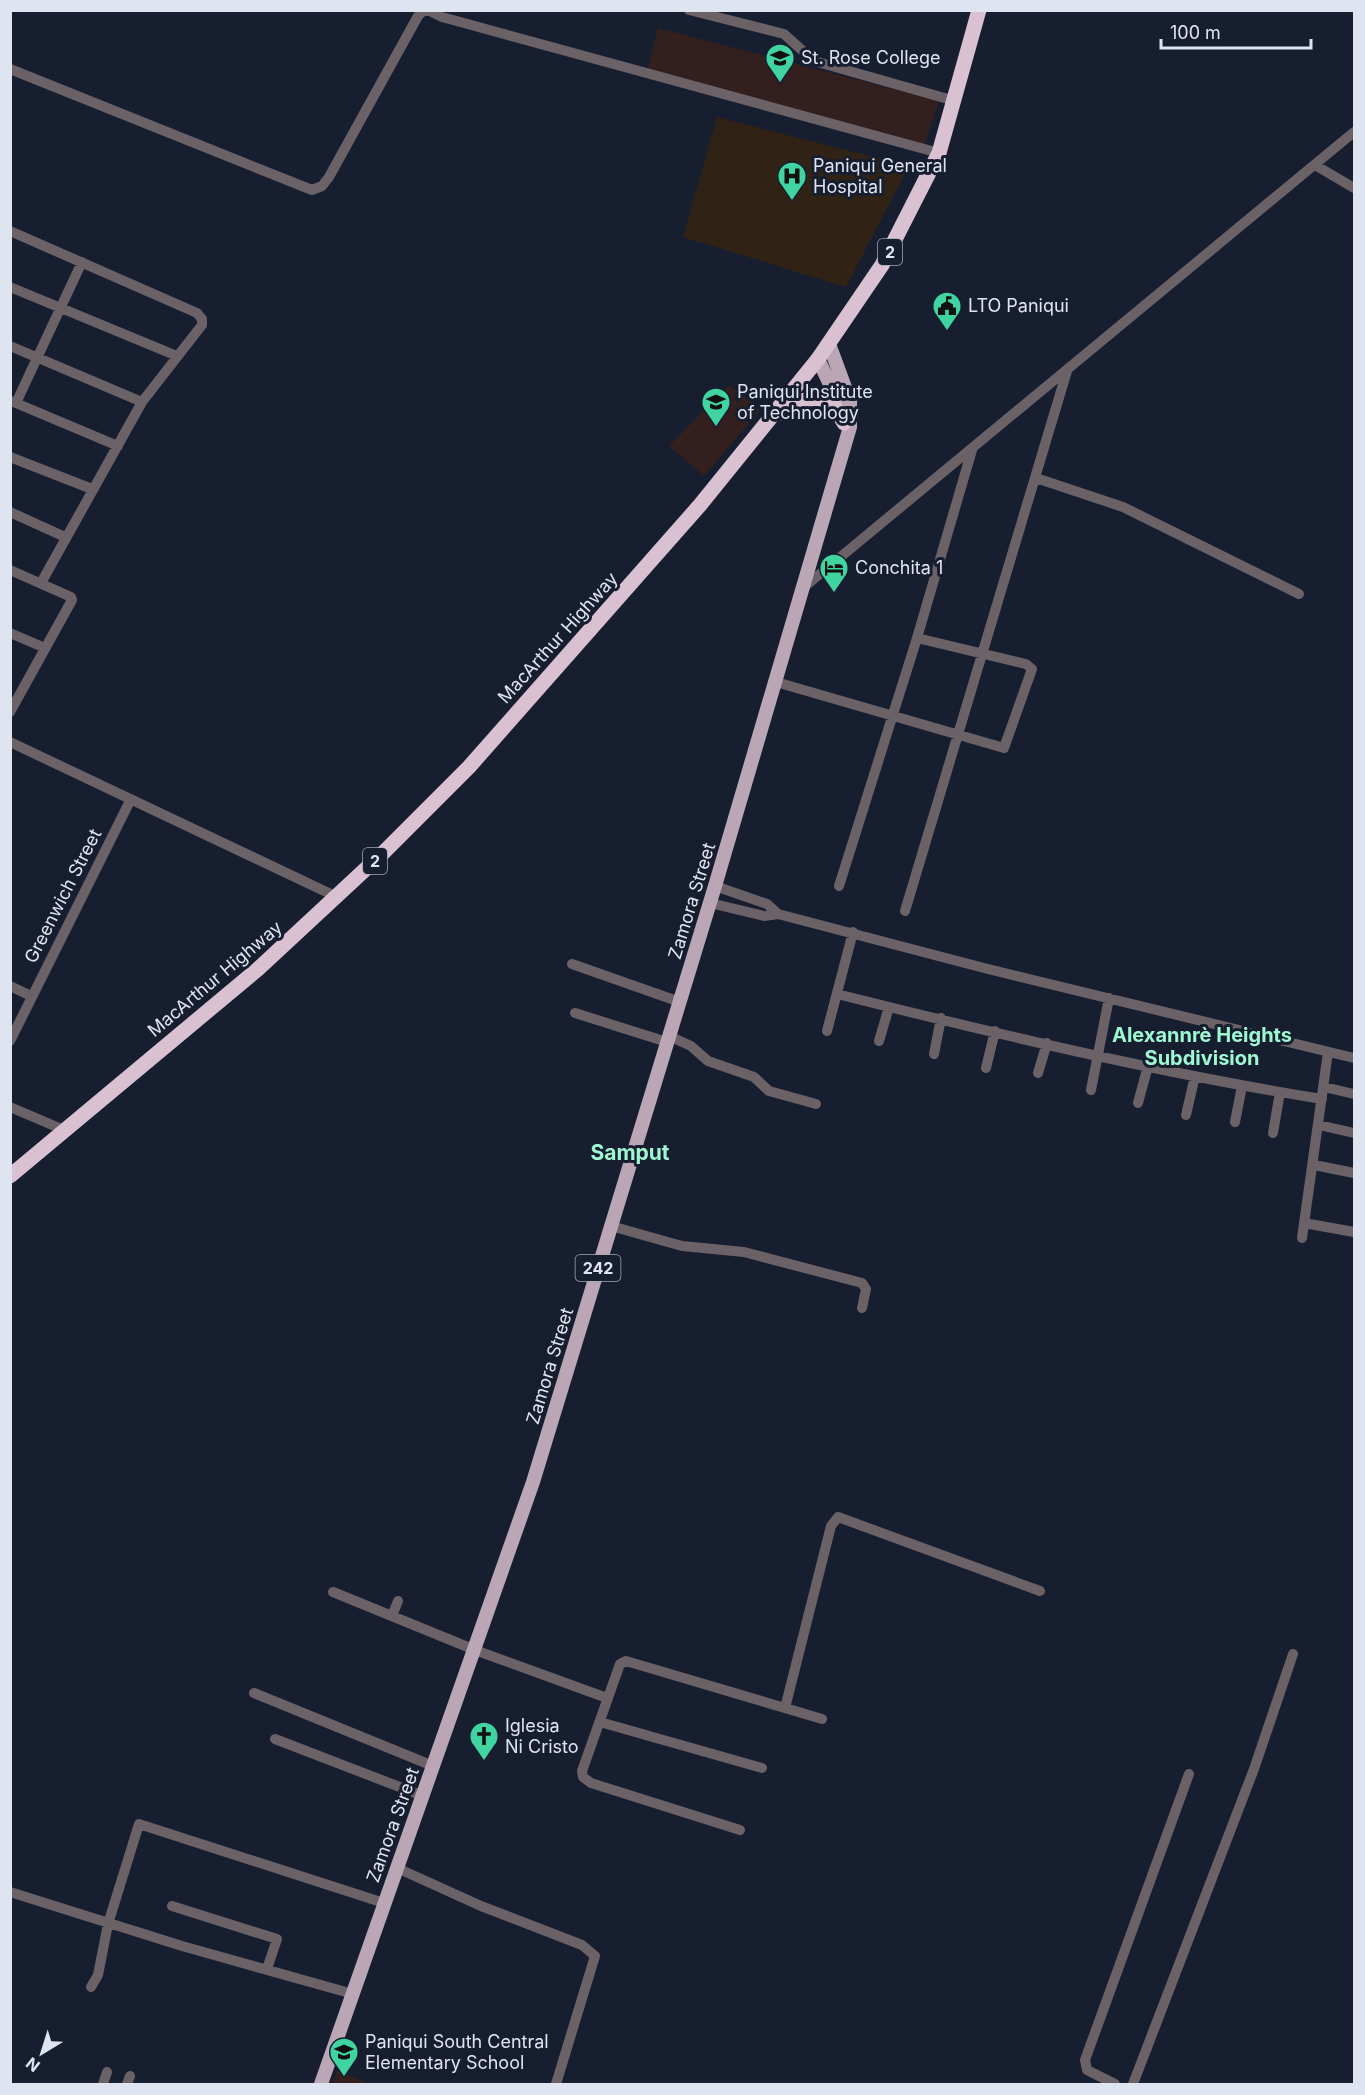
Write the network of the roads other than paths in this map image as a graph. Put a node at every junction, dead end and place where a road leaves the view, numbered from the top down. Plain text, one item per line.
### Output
1 (689, 10) edge
2 (979, 10) edge
3 (10, 69) edge
4 (955, 101) junction
5 (1354, 132) edge
6 (939, 153) junction
7 (1315, 165) junction
8 (1354, 188) edge
9 (10, 231) edge
10 (82, 262) junction
11 (10, 287) edge
12 (58, 308) junction
13 (829, 344) junction
14 (10, 346) edge
15 (36, 356) junction
16 (177, 356) junction
17 (818, 359) junction
18 (1067, 371) junction
19 (13, 402) edge
20 (142, 402) junction
21 (848, 421) junction
22 (759, 431) junction
23 (118, 446) junction
24 (972, 449) junction
25 (10, 457) edge
26 (1036, 478) junction
27 (92, 489) junction
28 (10, 512) edge
29 (65, 537) junction
30 (10, 570) edge
31 (41, 583) junction
32 (803, 588) junction
33 (1299, 594) dead end
34 (10, 633) edge
35 (917, 638) junction
36 (45, 648) junction
37 (982, 652) junction
38 (776, 682) junction
39 (10, 712) edge
40 (892, 717) junction
41 (958, 736) junction
42 (10, 742) edge
43 (130, 799) junction
44 (839, 885) dead end
45 (715, 886) junction
46 (734, 893) junction
47 (337, 897) junction
48 (710, 903) junction
49 (730, 908) junction
50 (905, 911) dead end
51 (778, 914) junction
52 (853, 933) junction
53 (572, 964) dead end
54 (10, 986) edge
55 (837, 994) junction
56 (32, 996) junction
57 (1109, 998) junction
58 (680, 1002) junction
59 (889, 1007) junction
60 (575, 1012) dead end
61 (941, 1018) junction
62 (827, 1031) dead end
63 (995, 1031) junction
64 (668, 1039) junction
65 (10, 1041) edge
66 (879, 1041) dead end
67 (1047, 1043) junction
68 (1328, 1052) junction
69 (934, 1054) dead end
70 (1097, 1055) junction
71 (1354, 1058) edge
72 (1148, 1066) junction
73 (986, 1068) dead end
74 (1038, 1073) dead end
75 (1195, 1076) junction
76 (1242, 1086) junction
77 (1091, 1090) dead end
78 (1280, 1092) junction
79 (1323, 1093) junction
80 (1354, 1094) edge
81 (1138, 1103) dead end
82 (816, 1104) dead end
83 (10, 1107) edge
84 (1186, 1114) dead end
85 (1236, 1122) dead end
86 (1319, 1125) junction
87 (64, 1130) junction
88 (1273, 1133) dead end
89 (1354, 1133) edge
90 (1314, 1165) junction
91 (1354, 1173) edge
92 (10, 1176) edge
93 (1305, 1223) junction
94 (611, 1227) junction
95 (1354, 1232) edge
96 (1302, 1238) dead end
97 (862, 1308) dead end
98 (1040, 1591) dead end
99 (333, 1592) dead end
100 (398, 1601) dead end
101 (392, 1616) junction
102 (475, 1650) junction
103 (1293, 1654) dead end
104 (254, 1693) dead end
105 (607, 1698) junction
106 (785, 1708) junction
107 (822, 1719) dead end
108 (600, 1722) junction
109 (274, 1739) dead end
110 (433, 1766) junction
111 (762, 1768) dead end
112 (1190, 1774) dead end
113 (423, 1796) junction
114 (740, 1830) dead end
115 (397, 1868) junction
116 (10, 1892) edge
117 (384, 1903) junction
118 (172, 1906) dead end
119 (108, 1924) junction
120 (267, 1969) junction
121 (91, 1987) dead end
122 (353, 1994) junction
123 (107, 2072) dead end
124 (103, 2085) edge
125 (321, 2085) edge
126 (556, 2085) edge
127 (1115, 2085) edge
128 (1133, 2085) edge

1 - 4 street
2 - 4 highway, MacArthur Highway / 2
3 - 6 street
4 - 6 highway, MacArthur Highway / 2
5 - 7 street
6 - 13 highway, MacArthur Highway / 2
7 - 8 street
7 - 18 street
9 - 10 street
10 - 12 street
10 - 16 street
11 - 12 street
12 - 15 street
12 - 16 street
13 - 17 highway, MacArthur Highway / 2
13 - 21 main road, Zamora Street / 242
14 - 15 street
15 - 19 street
15 - 20 street
16 - 20 street
17 - 21 main road, Zamora Street / 242
17 - 22 highway, MacArthur Highway / 2
18 - 24 street
18 - 26 street
19 - 23 street
20 - 23 street
21 - 22 highway
21 - 32 main road, Zamora Street / 242
22 - 47 highway, MacArthur Highway / 2
23 - 27 street
24 - 32 street
24 - 35 street
25 - 27 street
26 - 33 street
26 - 37 street
27 - 29 street
28 - 29 street
29 - 31 street
30 - 31 street
31 - 36 street
32 - 38 main road, Zamora Street / 242
34 - 36 street
35 - 37 street
35 - 40 street
36 - 39 street
37 - 41 street
37 - 41 street
38 - 40 street
38 - 45 main road, Zamora Street / 242
40 - 41 street
40 - 44 street
41 - 50 street
42 - 43 street
43 - 47 street
43 - 56 street, Greenwich Street
45 - 46 street
45 - 48 main road, Zamora Street / 242
46 - 49 street
46 - 51 street
47 - 87 highway, MacArthur Highway / 2
48 - 49 street
48 - 58 main road, Zamora Street / 242
49 - 51 street
51 - 52 street
52 - 55 street
52 - 57 street
53 - 58 street
54 - 56 street
55 - 59 street
55 - 62 street
56 - 65 street, Greenwich Street
57 - 68 street
57 - 70 street
58 - 64 main road, Zamora Street / 242
59 - 61 street
59 - 66 street
60 - 64 street
61 - 63 street
61 - 69 street
63 - 67 street
63 - 73 street
64 - 82 street
64 - 94 main road, Zamora Street / 242
67 - 70 street
67 - 74 street
68 - 71 street
68 - 79 street
70 - 72 street
70 - 77 street
72 - 75 street
72 - 81 street
75 - 76 street
75 - 84 street
76 - 78 street
76 - 85 street
78 - 79 street
78 - 88 street
79 - 80 street
79 - 86 street
83 - 87 street
86 - 89 street
86 - 90 street
87 - 92 highway, MacArthur Highway / 2
90 - 91 street
90 - 93 street
93 - 95 street
93 - 96 street
94 - 97 street
94 - 102 main road, Zamora Street / 242
98 - 106 street
99 - 101 street
100 - 101 street
101 - 102 street
102 - 105 street
102 - 110 main road, Zamora Street / 242
103 - 128 street
104 - 110 street
105 - 106 street
105 - 108 street
106 - 107 street
108 - 111 street
108 - 114 street
109 - 113 street
110 - 113 main road, Zamora Street / 242
112 - 127 street
113 - 115 main road, Zamora Street / 242
115 - 117 main road, Zamora Street / 242
115 - 126 street
116 - 119 street
117 - 119 street
117 - 122 main road, Zamora Street / 242
118 - 120 street
119 - 120 street
119 - 121 street
120 - 122 street
122 - 125 main road, Zamora Street / 242
123 - 124 street

